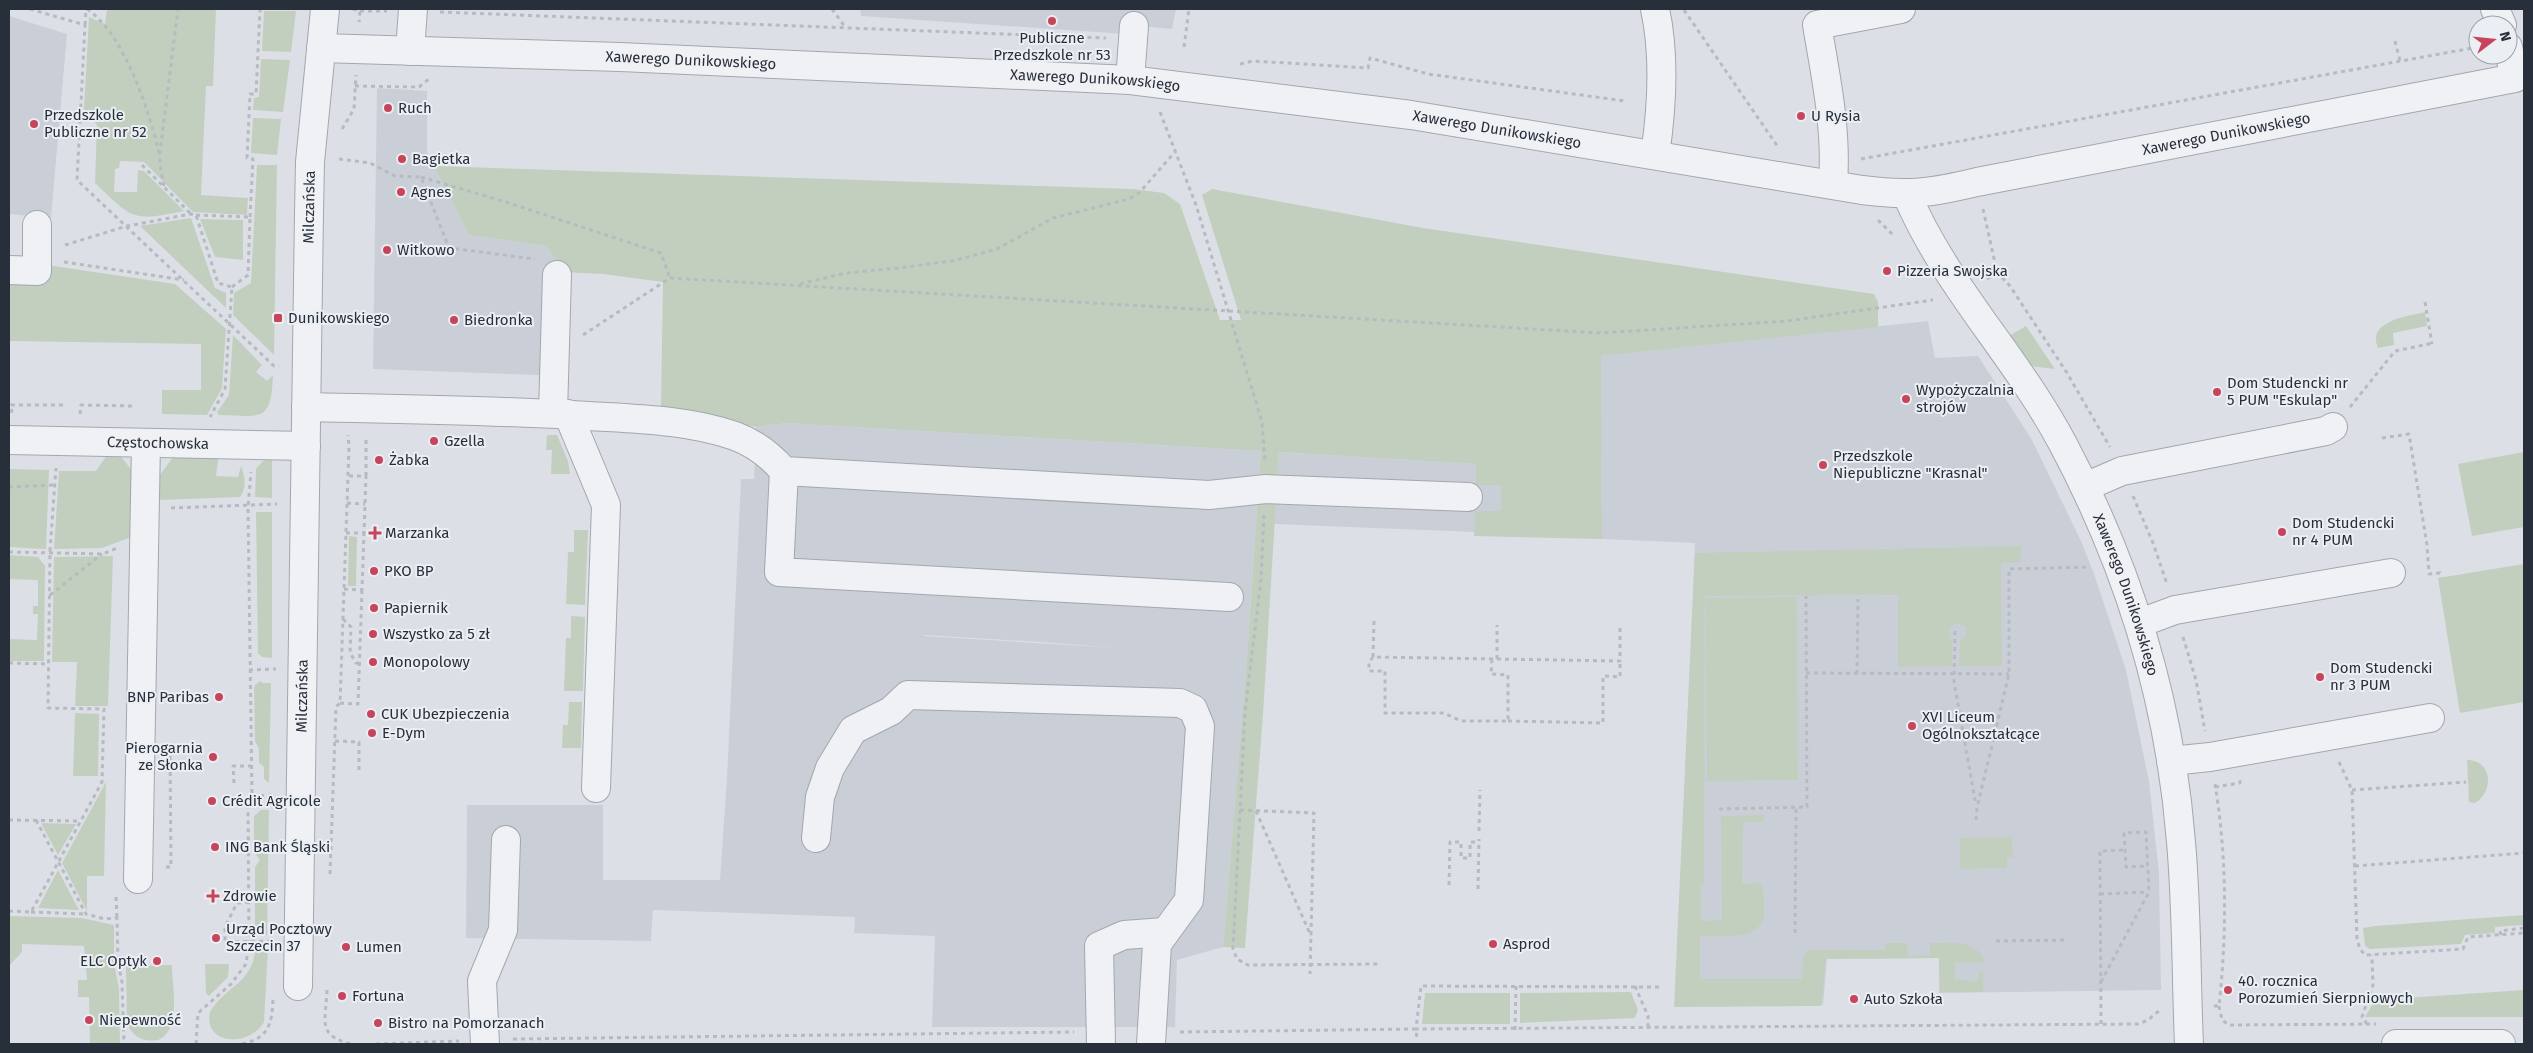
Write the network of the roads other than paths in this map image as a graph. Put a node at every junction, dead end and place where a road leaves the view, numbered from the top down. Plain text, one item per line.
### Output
1 (325, 9) edge
2 (1655, 9) edge
3 (1902, 9) edge
4 (413, 10) edge
5 (1133, 32) road end
6 (321, 48) junction
7 (410, 51) junction
8 (2512, 65) edge
9 (1130, 80) junction
10 (1655, 155) junction
11 (1833, 174) junction
12 (1907, 194) junction
13 (37, 226) dead end
14 (9, 270) edge
15 (557, 275) road end
16 (306, 407) junction
17 (561, 414) junction
18 (2333, 427) road end
19 (11, 428) edge
20 (146, 443) junction
21 (306, 446) junction
22 (784, 471) junction
23 (2085, 487) junction
24 (1468, 497) dead end
25 (2391, 573) dead end
26 (1229, 597) dead end
27 (2140, 623) junction
28 (2430, 718) dead end
29 (2171, 761) junction
30 (596, 788) dead end
31 (816, 838) dead end
32 (506, 840) dead end
33 (138, 874) road end
34 (1165, 932) junction
35 (298, 986) dead end
36 (1101, 1038) edge
37 (1152, 1038) edge
38 (485, 1042) edge
39 (2189, 1044) edge
40 (2396, 1044) edge
41 (2501, 1044) edge

1 - 6 street, Milczańska
2 - 10 street
3 - 11 street
4 - 7 street
5 - 9 street
6 - 7 street, Xawerego Dunikowskiego
6 - 16 street, Milczańska
7 - 9 street, Xawerego Dunikowskiego
8 - 12 street, Xawerego Dunikowskiego
9 - 10 street, Xawerego Dunikowskiego
10 - 11 street, Xawerego Dunikowskiego
11 - 12 street, Xawerego Dunikowskiego
12 - 23 street, Xawerego Dunikowskiego
13 - 14 street
15 - 17 street
16 - 17 street
16 - 21 street, Milczańska
17 - 22 street
17 - 30 street
18 - 23 street
19 - 20 street, Częstochowska
20 - 21 street, Częstochowska
20 - 33 street
21 - 35 street, Milczańska
22 - 24 street
22 - 26 street
23 - 27 street, Xawerego Dunikowskiego
25 - 27 street
27 - 29 street, Xawerego Dunikowskiego
28 - 29 street
29 - 39 street, Xawerego Dunikowskiego
31 - 34 street
32 - 38 street
34 - 36 street
34 - 37 street
40 - 41 street

